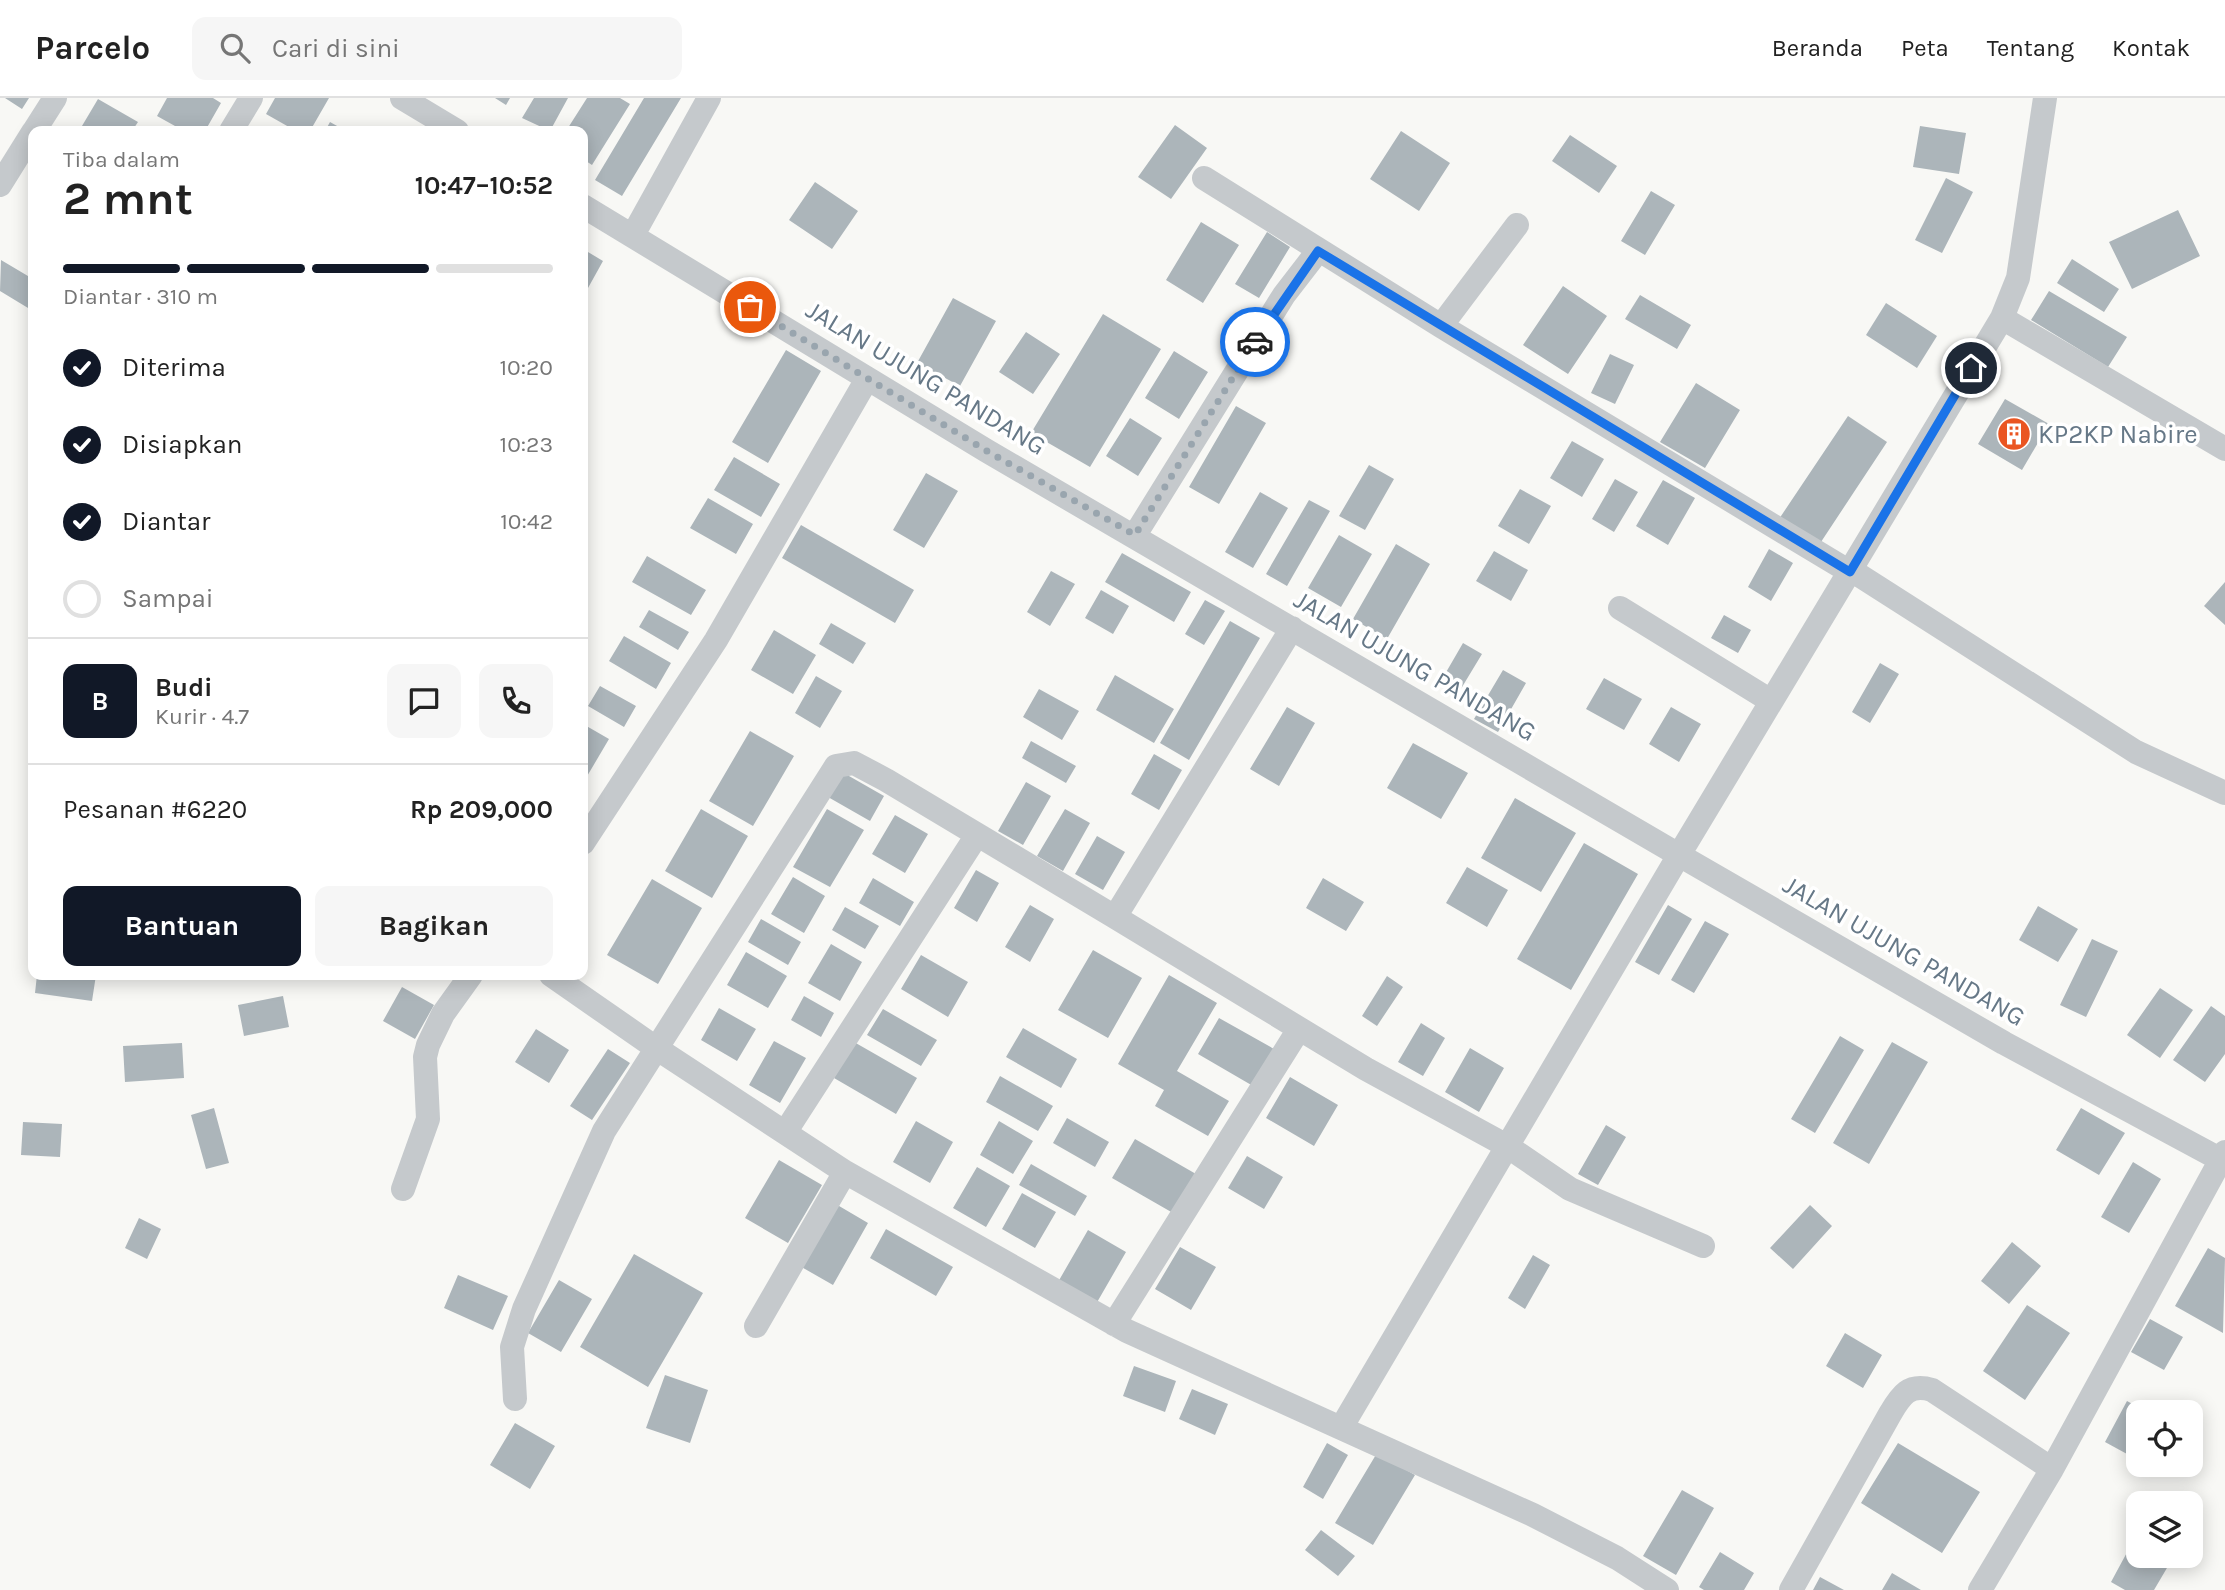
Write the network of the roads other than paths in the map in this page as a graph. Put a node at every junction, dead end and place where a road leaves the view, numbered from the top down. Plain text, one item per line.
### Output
1 (55, 98) edge
2 (251, 98) edge
3 (401, 98) edge
4 (709, 98) edge
5 (2045, 98) edge
6 (38, 126) edge
7 (234, 126) edge
8 (449, 126) edge
9 (28, 141) edge
10 (1204, 178) dead end
11 (0, 185) edge
12 (588, 209) edge
13 (1517, 225) dead end
14 (633, 236) junction
15 (1318, 251) junction
16 (2002, 318) junction
17 (1441, 326) junction
18 (867, 379) junction
19 (2225, 449) edge
20 (1135, 535) junction
21 (1850, 571) junction
22 (1620, 608) dead end
23 (1292, 628) junction
24 (1771, 701) junction
25 (2225, 793) edge
26 (588, 835) edge
27 (977, 835) junction
28 (1679, 855) junction
29 (1115, 917) junction
30 (467, 980) edge
31 (558, 980) edge
32 (1299, 1029) junction
33 (656, 1048) junction
34 (786, 1130) junction
35 (1507, 1146) junction
36 (2224, 1158) edge
37 (845, 1172) junction
38 (403, 1189) dead end
39 (1703, 1246) dead end
40 (1114, 1324) junction
41 (756, 1326) dead end
42 (515, 1399) dead end
43 (1342, 1428) junction
44 (2052, 1469) junction
45 (1667, 1590) edge
46 (1791, 1590) edge
47 (1980, 1590) edge

1 - 6 street
2 - 7 street
3 - 8 street
4 - 14 street
5 - 16 street
9 - 11 street
10 - 15 street
12 - 14 street, JALAN UJUNG PANDANG
13 - 17 street
14 - 18 street, JALAN UJUNG PANDANG
15 - 17 street
15 - 20 street
16 - 19 street
16 - 21 street
17 - 21 street
18 - 20 street, JALAN UJUNG PANDANG
18 - 26 street
20 - 23 street, JALAN UJUNG PANDANG
21 - 24 street
21 - 25 street
22 - 24 street
23 - 28 street, JALAN UJUNG PANDANG
23 - 29 street
24 - 28 street
27 - 29 street
27 - 33 street
27 - 34 street
28 - 35 street
28 - 36 street, JALAN UJUNG PANDANG
29 - 32 street
30 - 38 street
31 - 33 street
32 - 35 street
32 - 40 street
33 - 34 street
33 - 42 street
34 - 37 street
35 - 39 street
35 - 43 street
36 - 44 street
37 - 40 street
37 - 41 street
40 - 43 street
43 - 45 street
44 - 46 street
44 - 47 street

